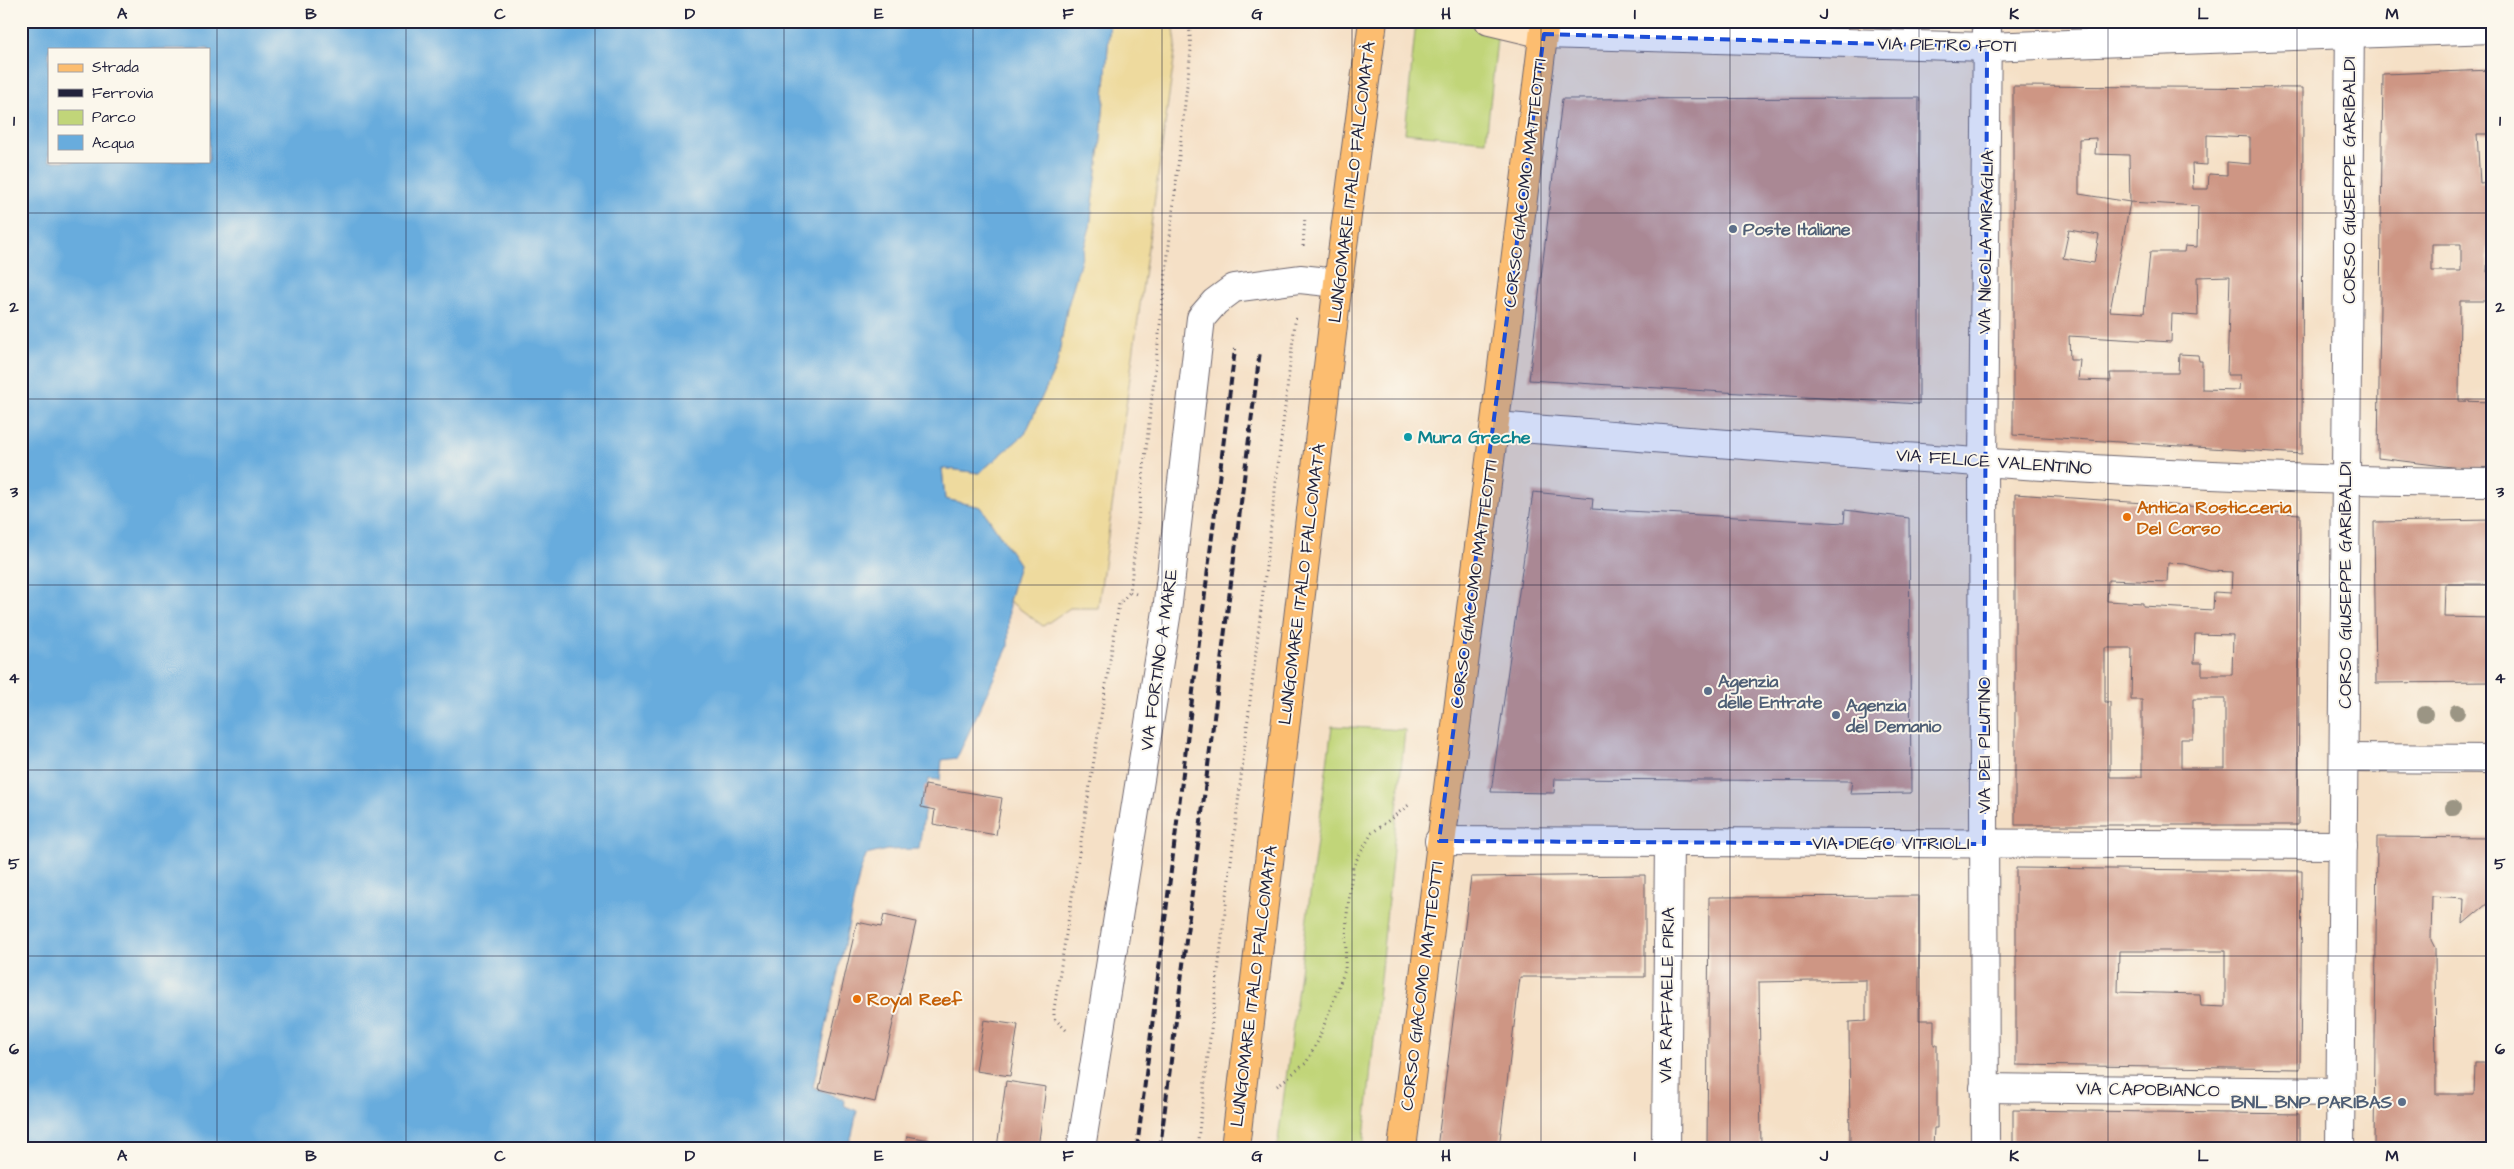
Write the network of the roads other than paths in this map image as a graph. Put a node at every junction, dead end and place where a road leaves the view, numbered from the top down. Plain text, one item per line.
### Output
1 (1373, 21) edge
2 (1489, 21) edge
3 (1544, 27) edge
4 (2350, 27) edge
5 (2493, 29) edge
6 (1987, 34) edge
7 (1338, 283) junction
8 (1495, 426) junction
9 (1983, 462) junction
10 (2346, 482) junction
11 (2493, 482) edge
12 (2344, 758) junction
13 (2493, 759) edge
14 (1439, 841) junction
15 (1669, 842) junction
16 (1984, 844) junction
17 (2343, 845) junction
18 (1984, 1088) junction
19 (2341, 1092) junction
20 (1081, 1148) edge
21 (1234, 1148) edge
22 (1402, 1148) edge
23 (1666, 1148) edge
24 (1985, 1148) edge
25 (2340, 1148) edge

1 - 7 main road, LUNGOMARE ITALO FALCOMATÀ
2 - 3 street
3 - 6 street, VIA PIETRO FOTI
3 - 8 main road, CORSO GIACOMO MATTEOTTI
4 - 5 street, VIA PIETRO FOTI
4 - 6 street, VIA PIETRO FOTI
4 - 10 street, CORSO GIUSEPPE GARIBALDI
6 - 9 street, VIA NICOLA MIRAGLIA
7 - 20 street, VIA FORTINO A MARE
7 - 21 main road, LUNGOMARE ITALO FALCOMATÀ
8 - 9 street, VIA FELICE VALENTINO
8 - 14 main road, CORSO GIACOMO MATTEOTTI
9 - 10 street, VIA FELICE VALENTINO
9 - 16 street, VIA DEI PLUTINO
10 - 11 street, VIA FELICE VALENTINO
10 - 12 street, CORSO GIUSEPPE GARIBALDI
12 - 13 street
12 - 17 street, CORSO GIUSEPPE GARIBALDI
14 - 15 street, VIA DIEGO VITRIOLI
14 - 22 main road, CORSO GIACOMO MATTEOTTI
15 - 16 street, VIA DIEGO VITRIOLI
15 - 23 street, VIA RAFFAELE PIRIA
16 - 17 street, VIA DIEGO VITRIOLI
16 - 18 street, VIA DEI PLUTINO
17 - 19 street, CORSO GIUSEPPE GARIBALDI
18 - 19 street, VIA CAPOBIANCO
18 - 24 street, VIA DEI PLUTINO
19 - 25 street, CORSO GIUSEPPE GARIBALDI

